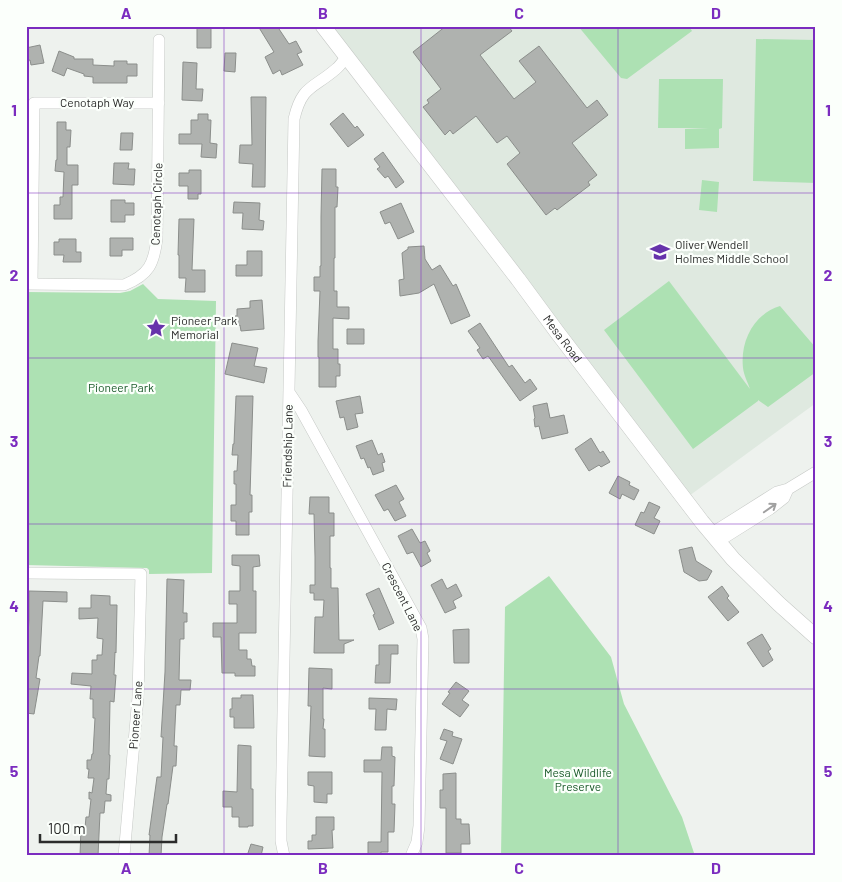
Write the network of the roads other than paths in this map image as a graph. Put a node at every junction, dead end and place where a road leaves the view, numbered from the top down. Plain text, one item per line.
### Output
1 (323, 26) edge
2 (159, 40) dead end
3 (346, 57) junction
4 (159, 103) junction
5 (29, 284) edge
6 (289, 392) junction
7 (816, 472) edge
8 (715, 537) junction
9 (26, 573) edge
10 (816, 637) edge
11 (124, 856) edge
12 (284, 856) edge
13 (411, 856) edge

1 - 3 main road, Mesa Road
2 - 4 street, Cenotaph Circle
3 - 6 street, Friendship Lane
3 - 8 main road, Mesa Road
4 - 5 street, Cenotaph Circle
4 - 5 street, Cenotaph Way
6 - 12 street, Friendship Lane
6 - 13 street, Crescent Lane
7 - 8 street
8 - 10 main road, Mesa Road
9 - 11 street, Pioneer Lane

